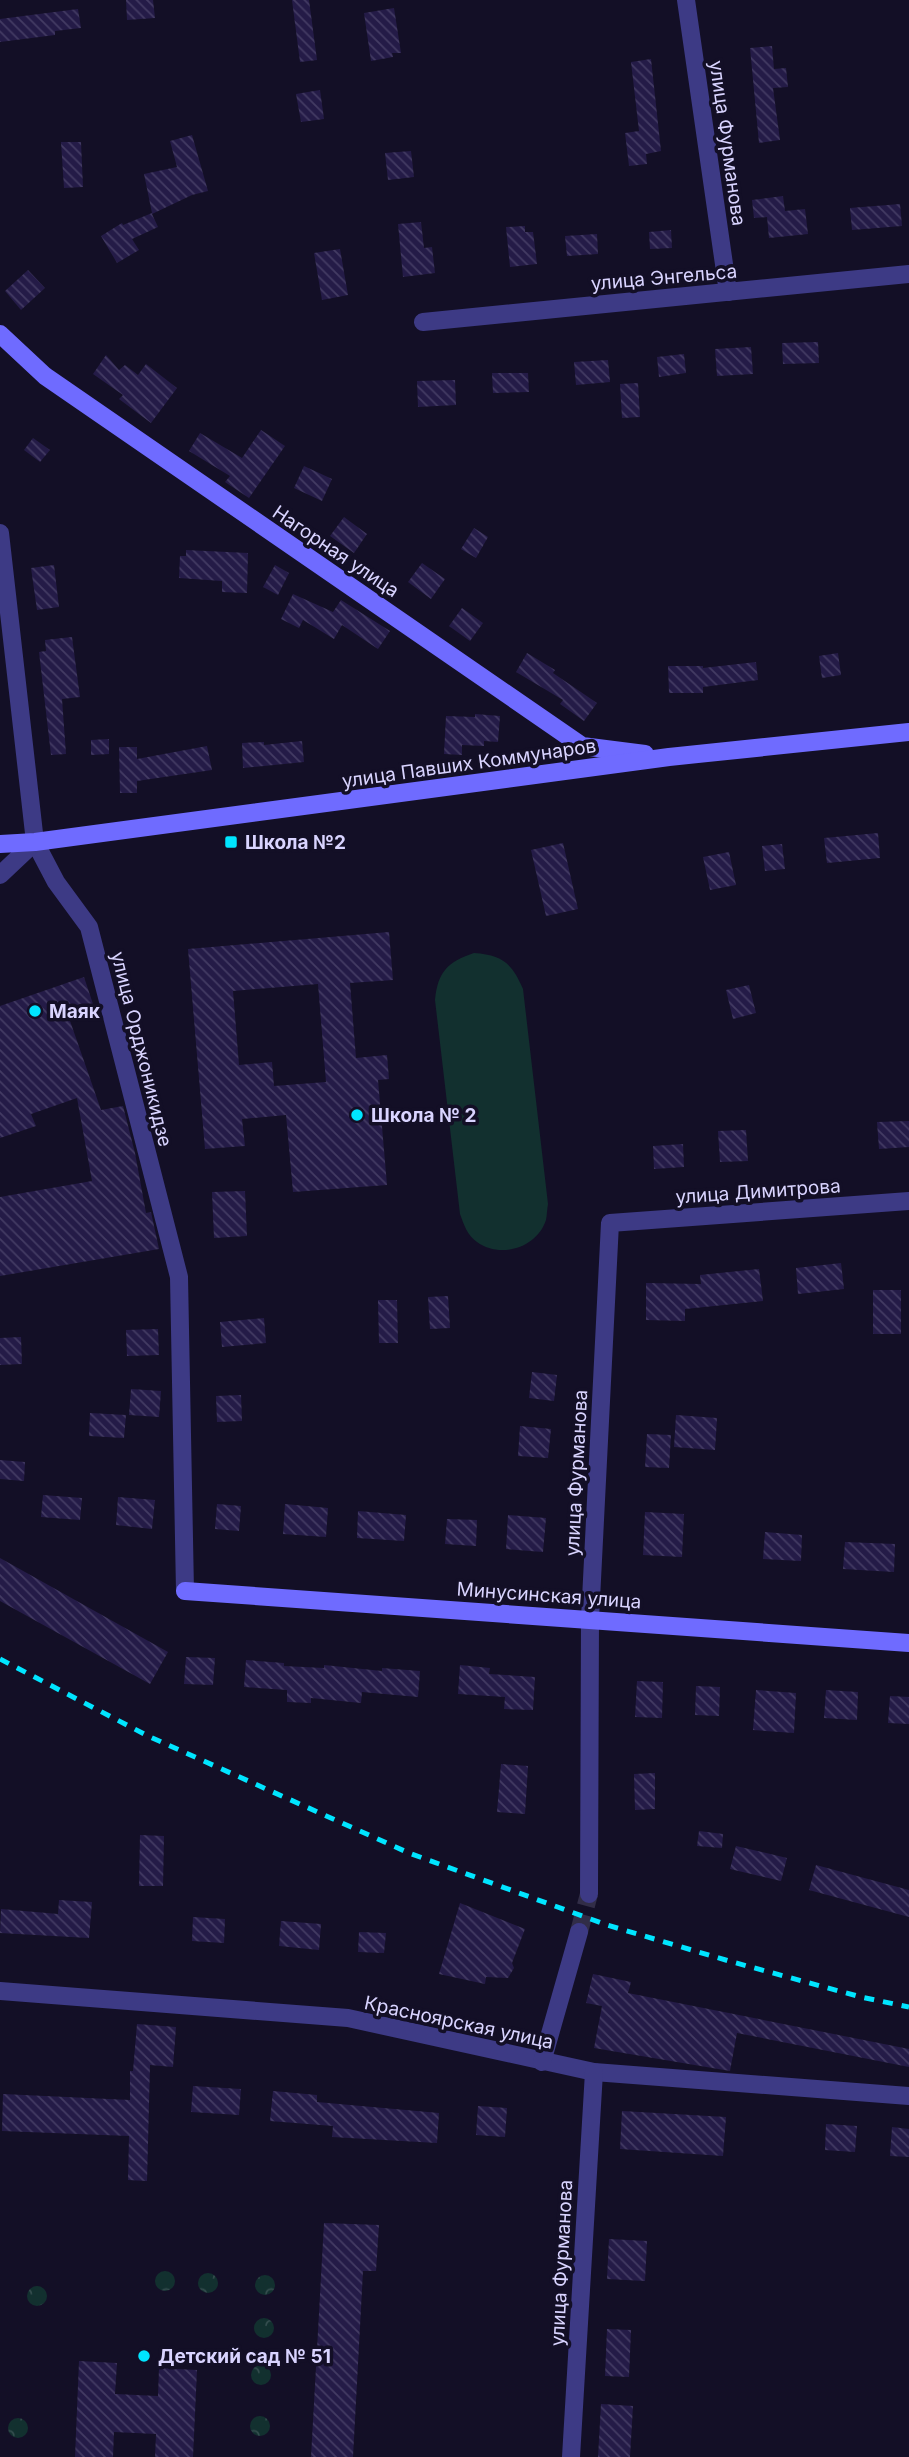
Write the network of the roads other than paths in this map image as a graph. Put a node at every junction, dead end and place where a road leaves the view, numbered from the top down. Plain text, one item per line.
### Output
1 (686, 0) edge
2 (909, 274) edge
3 (728, 292) junction
4 (423, 322) dead end
5 (0, 334) edge
6 (0, 533) edge
7 (909, 732) edge
8 (669, 757) junction
9 (35, 842) junction
10 (0, 844) edge
11 (0, 875) edge
12 (909, 1201) edge
13 (610, 1223) joint
14 (186, 1591) joint
15 (590, 1619) junction
16 (909, 1643) edge
17 (589, 1894) tunnel mouth
18 (579, 1932) tunnel mouth
19 (0, 1991) edge
20 (542, 2062) junction
21 (594, 2072) junction
22 (909, 2096) edge
23 (571, 2457) edge

1 - 3 street, улица Фурманова
2 - 3 street, улица Энгельса
3 - 4 street, улица Энгельса
5 - 8 street, Нагорная улица
6 - 9 street, улица Орджоникидзе
7 - 8 street, улица Павших Коммунаров
8 - 9 street, улица Павших Коммунаров
9 - 10 street, улица Павших Коммунаров
9 - 11 street
9 - 14 street, улица Орджоникидзе
12 - 13 street, улица Димитрова
13 - 15 street, улица Фурманова
14 - 15 street, Минусинская улица
15 - 16 street, Минусинская улица
15 - 17 street, улица Фурманова
18 - 20 street
19 - 20 street, Красноярская улица
20 - 21 street, Красноярская улица
21 - 22 street, Красноярская улица
21 - 23 street, улица Фурманова

